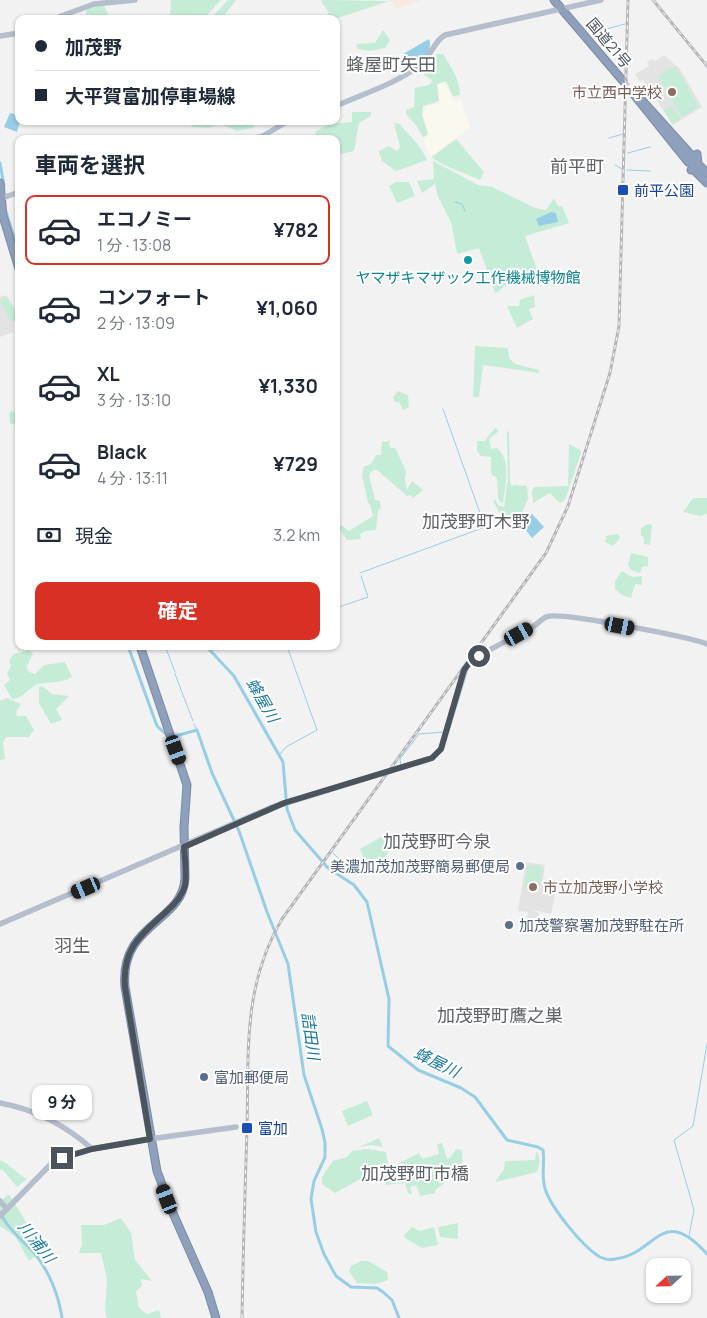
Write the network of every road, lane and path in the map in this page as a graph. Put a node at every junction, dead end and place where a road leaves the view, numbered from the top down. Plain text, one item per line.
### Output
1 (135, 0) edge
2 (554, 0) edge
3 (558, 0) edge
4 (601, 0) edge
5 (565, 10) junction
6 (64, 15) edge
7 (15, 34) edge
8 (0, 36) edge
9 (623, 80) tunnel mouth
10 (632, 90) tunnel mouth
11 (340, 104) edge
12 (281, 125) edge
13 (265, 135) edge
14 (707, 178) edge
15 (0, 183) edge
16 (15, 193) edge
17 (2, 198) edge
18 (15, 255) edge
19 (707, 644) edge
20 (141, 650) edge
21 (184, 847) junction
22 (0, 924) edge
23 (0, 1103) edge
24 (236, 1127) dead end
25 (150, 1139) junction
26 (92, 1149) junction
27 (0, 1201) edge
28 (4, 1212) edge
29 (216, 1318) edge

1 - 6 main road
2 - 5 highway, 国道21号
3 - 5 highway, 国道21号
4 - 5 main road
5 - 9 highway, 国道21号
5 - 11 main road
7 - 8 main road
10 - 14 highway
12 - 13 main road
15 - 17 highway
16 - 17 main road
17 - 18 highway
19 - 21 main road
20 - 21 highway
21 - 22 main road
21 - 25 highway
23 - 26 main road
24 - 25 main road
25 - 26 main road
25 - 29 highway
26 - 28 main road
27 - 28 main road

